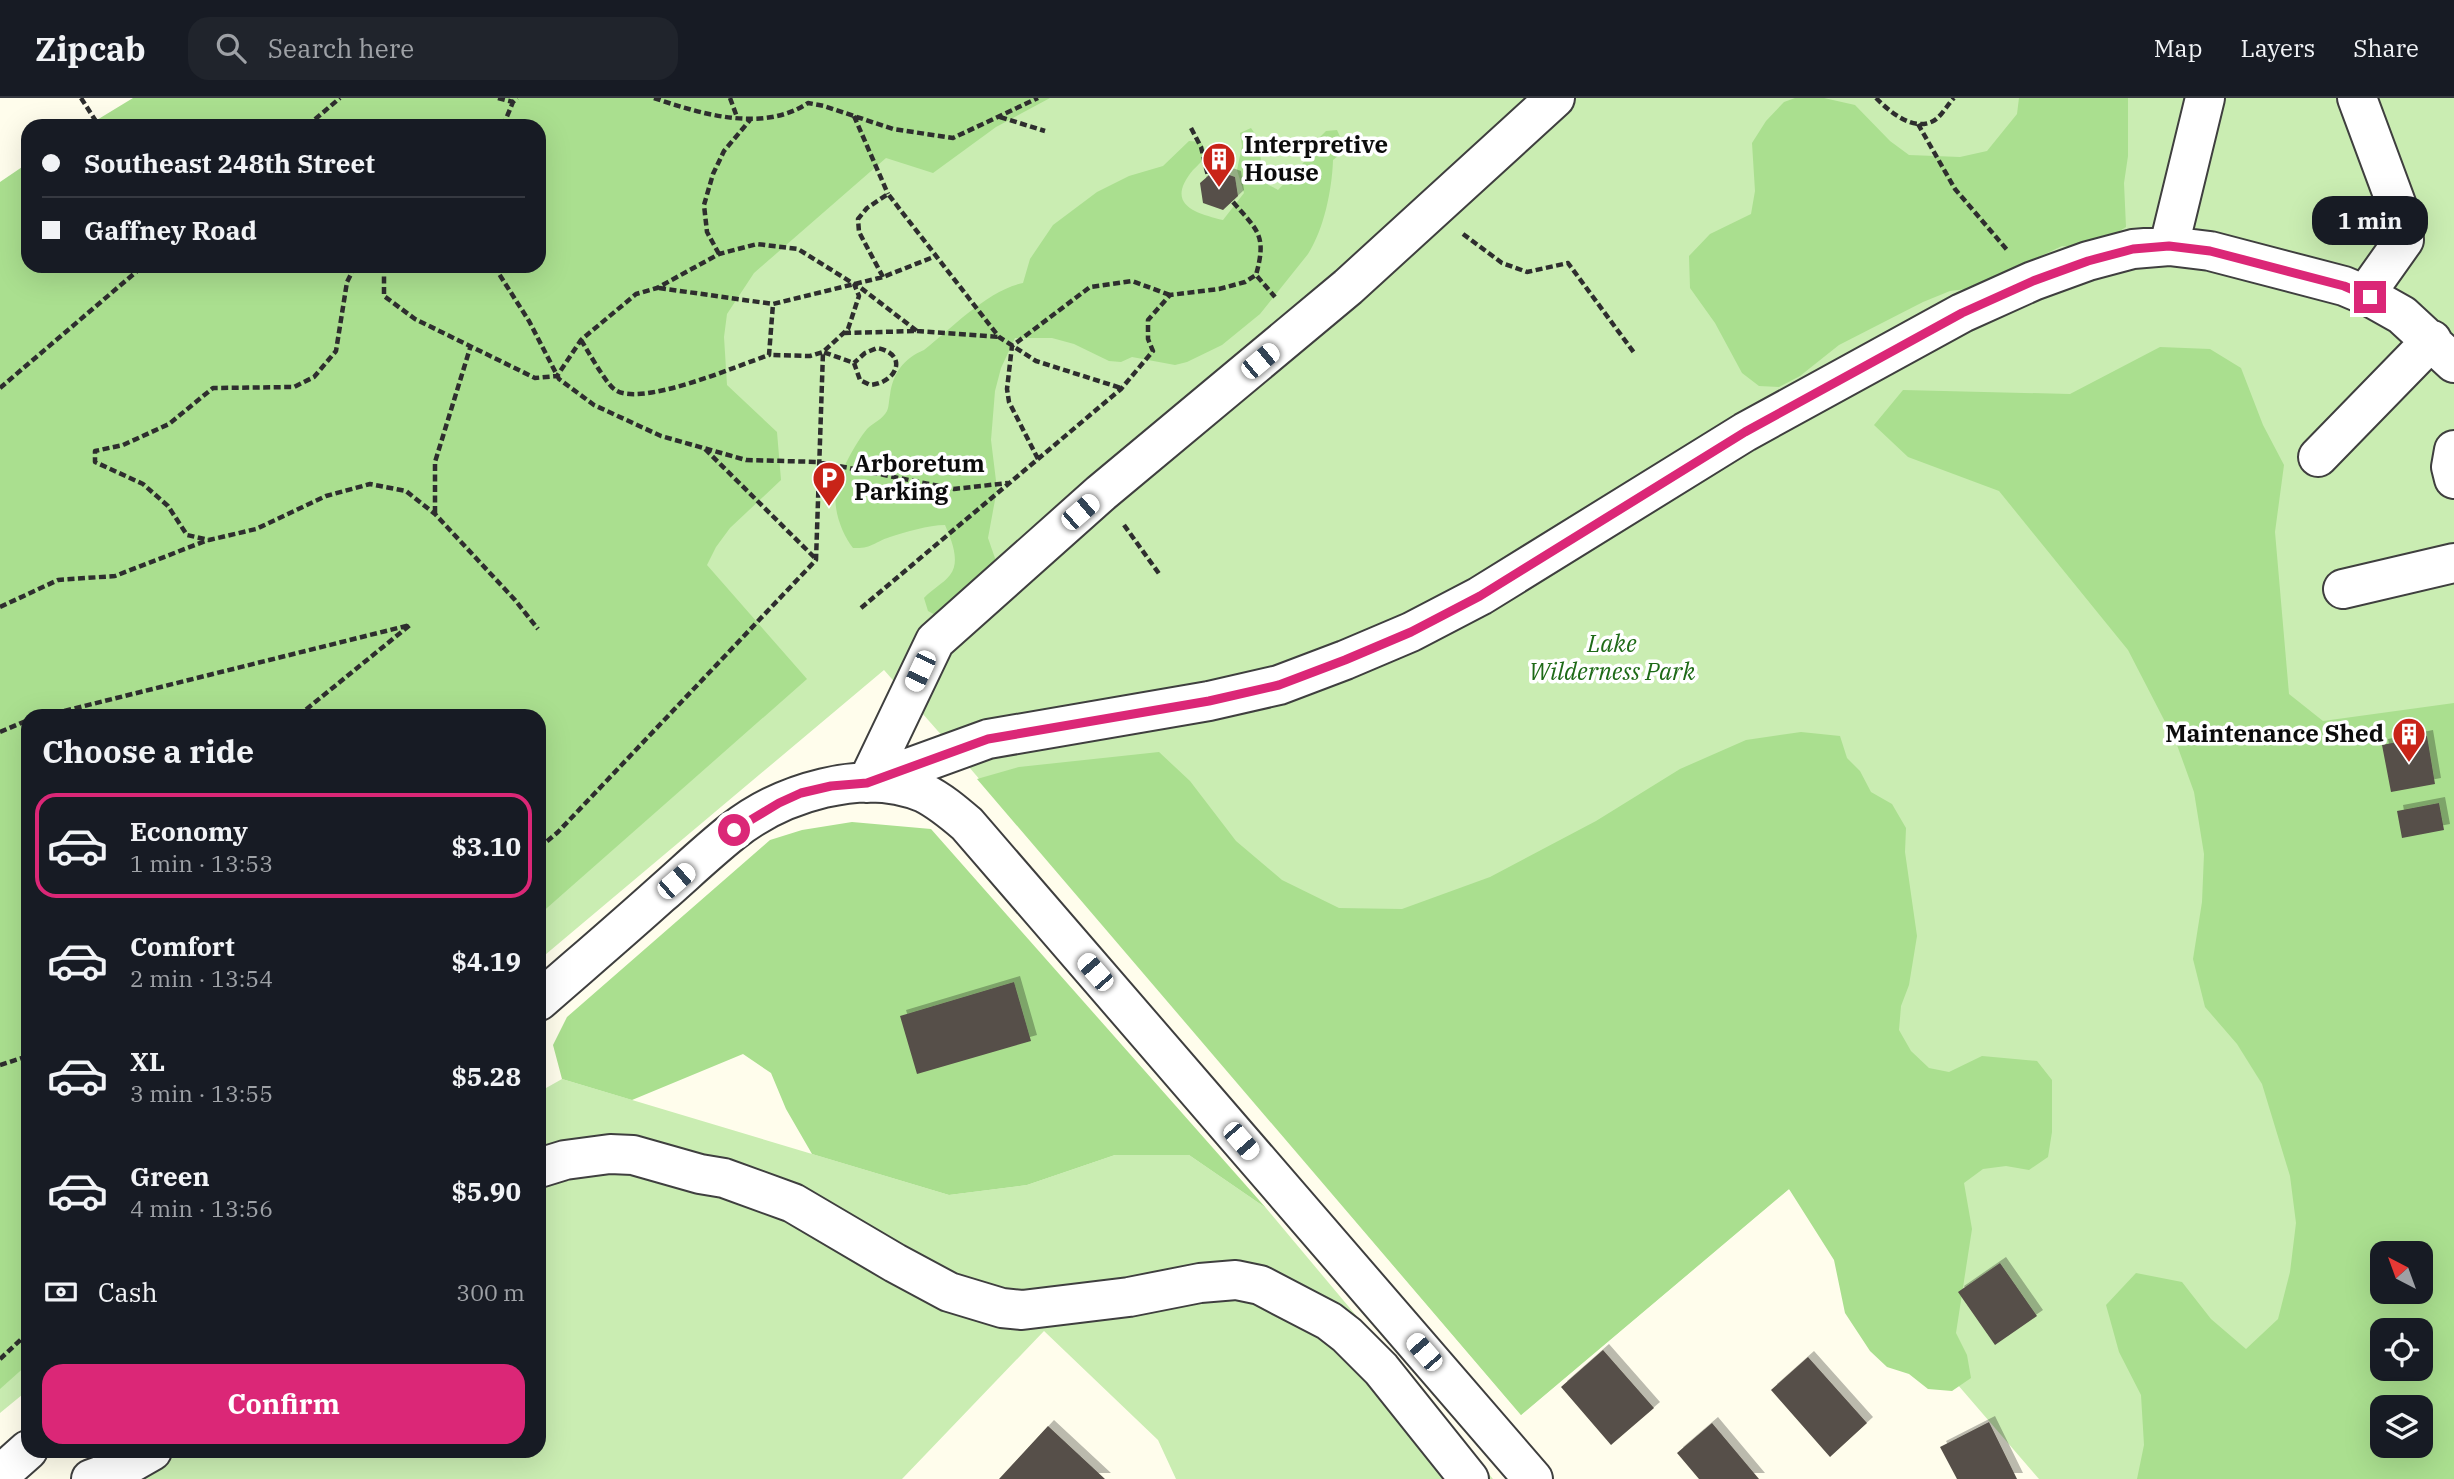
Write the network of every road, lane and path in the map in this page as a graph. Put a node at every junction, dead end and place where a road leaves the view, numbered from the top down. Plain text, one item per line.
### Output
1 (81, 98) edge
2 (340, 98) edge
3 (498, 98) edge
4 (654, 98) edge
5 (730, 98) edge
6 (1038, 98) edge
7 (1555, 98) edge
8 (1876, 98) edge
9 (1954, 98) edge
10 (2204, 98) edge
11 (2357, 98) edge
12 (515, 100) edge
13 (806, 101) edge
14 (854, 116) junction
15 (999, 117) junction
16 (737, 118) junction
17 (94, 119) edge
18 (315, 119) edge
19 (506, 119) edge
20 (750, 120) junction
21 (1919, 124) junction
22 (1191, 128) dead end
23 (1045, 131) dead end
24 (1208, 176) dead end
25 (888, 194) junction
26 (1233, 202) dead end
27 (1432, 210) junction
28 (2169, 246) junction
29 (719, 254) junction
30 (936, 256) junction
31 (135, 273) edge
32 (352, 273) edge
33 (384, 273) edge
34 (498, 273) edge
35 (1256, 275) junction
36 (883, 277) junction
37 (2033, 281) junction
38 (854, 284) junction
39 (657, 288) junction
40 (1170, 295) junction
41 (2365, 295) junction
42 (773, 304) junction
43 (1300, 328) junction
44 (917, 331) junction
45 (843, 333) junction
46 (999, 337) junction
47 (581, 340) junction
48 (471, 345) junction
49 (1012, 345) junction
50 (823, 352) junction
51 (2443, 352) edge
52 (1635, 354) dead end
53 (769, 355) junction
54 (854, 363) junction
55 (557, 376) junction
56 (0, 388) edge
57 (1121, 388) junction
58 (704, 448) junction
59 (2454, 450) edge
60 (2318, 457) dead end
61 (1038, 459) junction
62 (819, 462) junction
63 (2454, 479) edge
64 (1010, 482) junction
65 (1101, 494) junction
66 (435, 514) junction
67 (209, 540) junction
68 (816, 560) junction
69 (2454, 563) edge
70 (1160, 575) dead end
71 (2343, 589) dead end
72 (0, 607) edge
73 (861, 608) dead end
74 (538, 629) dead end
75 (72, 709) edge
76 (307, 709) edge
77 (21, 723) edge
78 (0, 732) edge
79 (867, 783) junction
80 (546, 842) edge
81 (546, 996) edge
82 (21, 1058) edge
83 (0, 1065) edge
84 (546, 1166) edge
85 (21, 1340) edge
86 (0, 1359) edge
87 (21, 1456) edge
88 (140, 1458) edge
89 (0, 1475) edge
90 (91, 1479) edge
91 (1469, 1479) edge
92 (1533, 1479) edge

1 - 17 path
2 - 18 path
3 - 12 path
4 - 16 path
5 - 16 path
6 - 15 path
7 - 27 street
8 - 21 path
9 - 21 path
10 - 28 street
11 - 41 street
12 - 19 path
13 - 14 path
13 - 20 path
14 - 15 path
14 - 25 path
15 - 23 path
16 - 20 path
20 - 29 path
21 - 37 path
22 - 24 path
25 - 30 path
25 - 36 path
26 - 35 path
27 - 43 street
27 - 52 path
28 - 37 street
28 - 41 street
29 - 38 path
29 - 39 path
30 - 36 path
30 - 46 path
31 - 56 path
32 - 67 path
33 - 48 path
34 - 55 path
35 - 40 path
35 - 43 path
36 - 38 path
37 - 79 street
38 - 42 path
38 - 44 path
38 - 45 path
39 - 42 path
39 - 47 path
40 - 49 path
40 - 57 path
41 - 51 street
42 - 53 path
43 - 65 street
44 - 45 path
44 - 46 path
45 - 50 path
46 - 49 path
47 - 53 path
47 - 55 path
48 - 55 path
48 - 66 path
49 - 57 path
49 - 61 path
50 - 53 path
50 - 54 path
50 - 62 path
51 - 60 street
54 - 54 path
55 - 58 path
57 - 61 path
58 - 62 path
58 - 68 path
59 - 63 street
61 - 64 path
62 - 64 path
62 - 68 path
64 - 73 path
65 - 70 path
65 - 79 street
66 - 67 path
66 - 74 path
67 - 72 path
68 - 80 path
69 - 71 street
75 - 76 path
77 - 78 path
79 - 81 street
79 - 92 street
82 - 83 path
84 - 91 street
85 - 86 path
87 - 89 street
88 - 90 street

